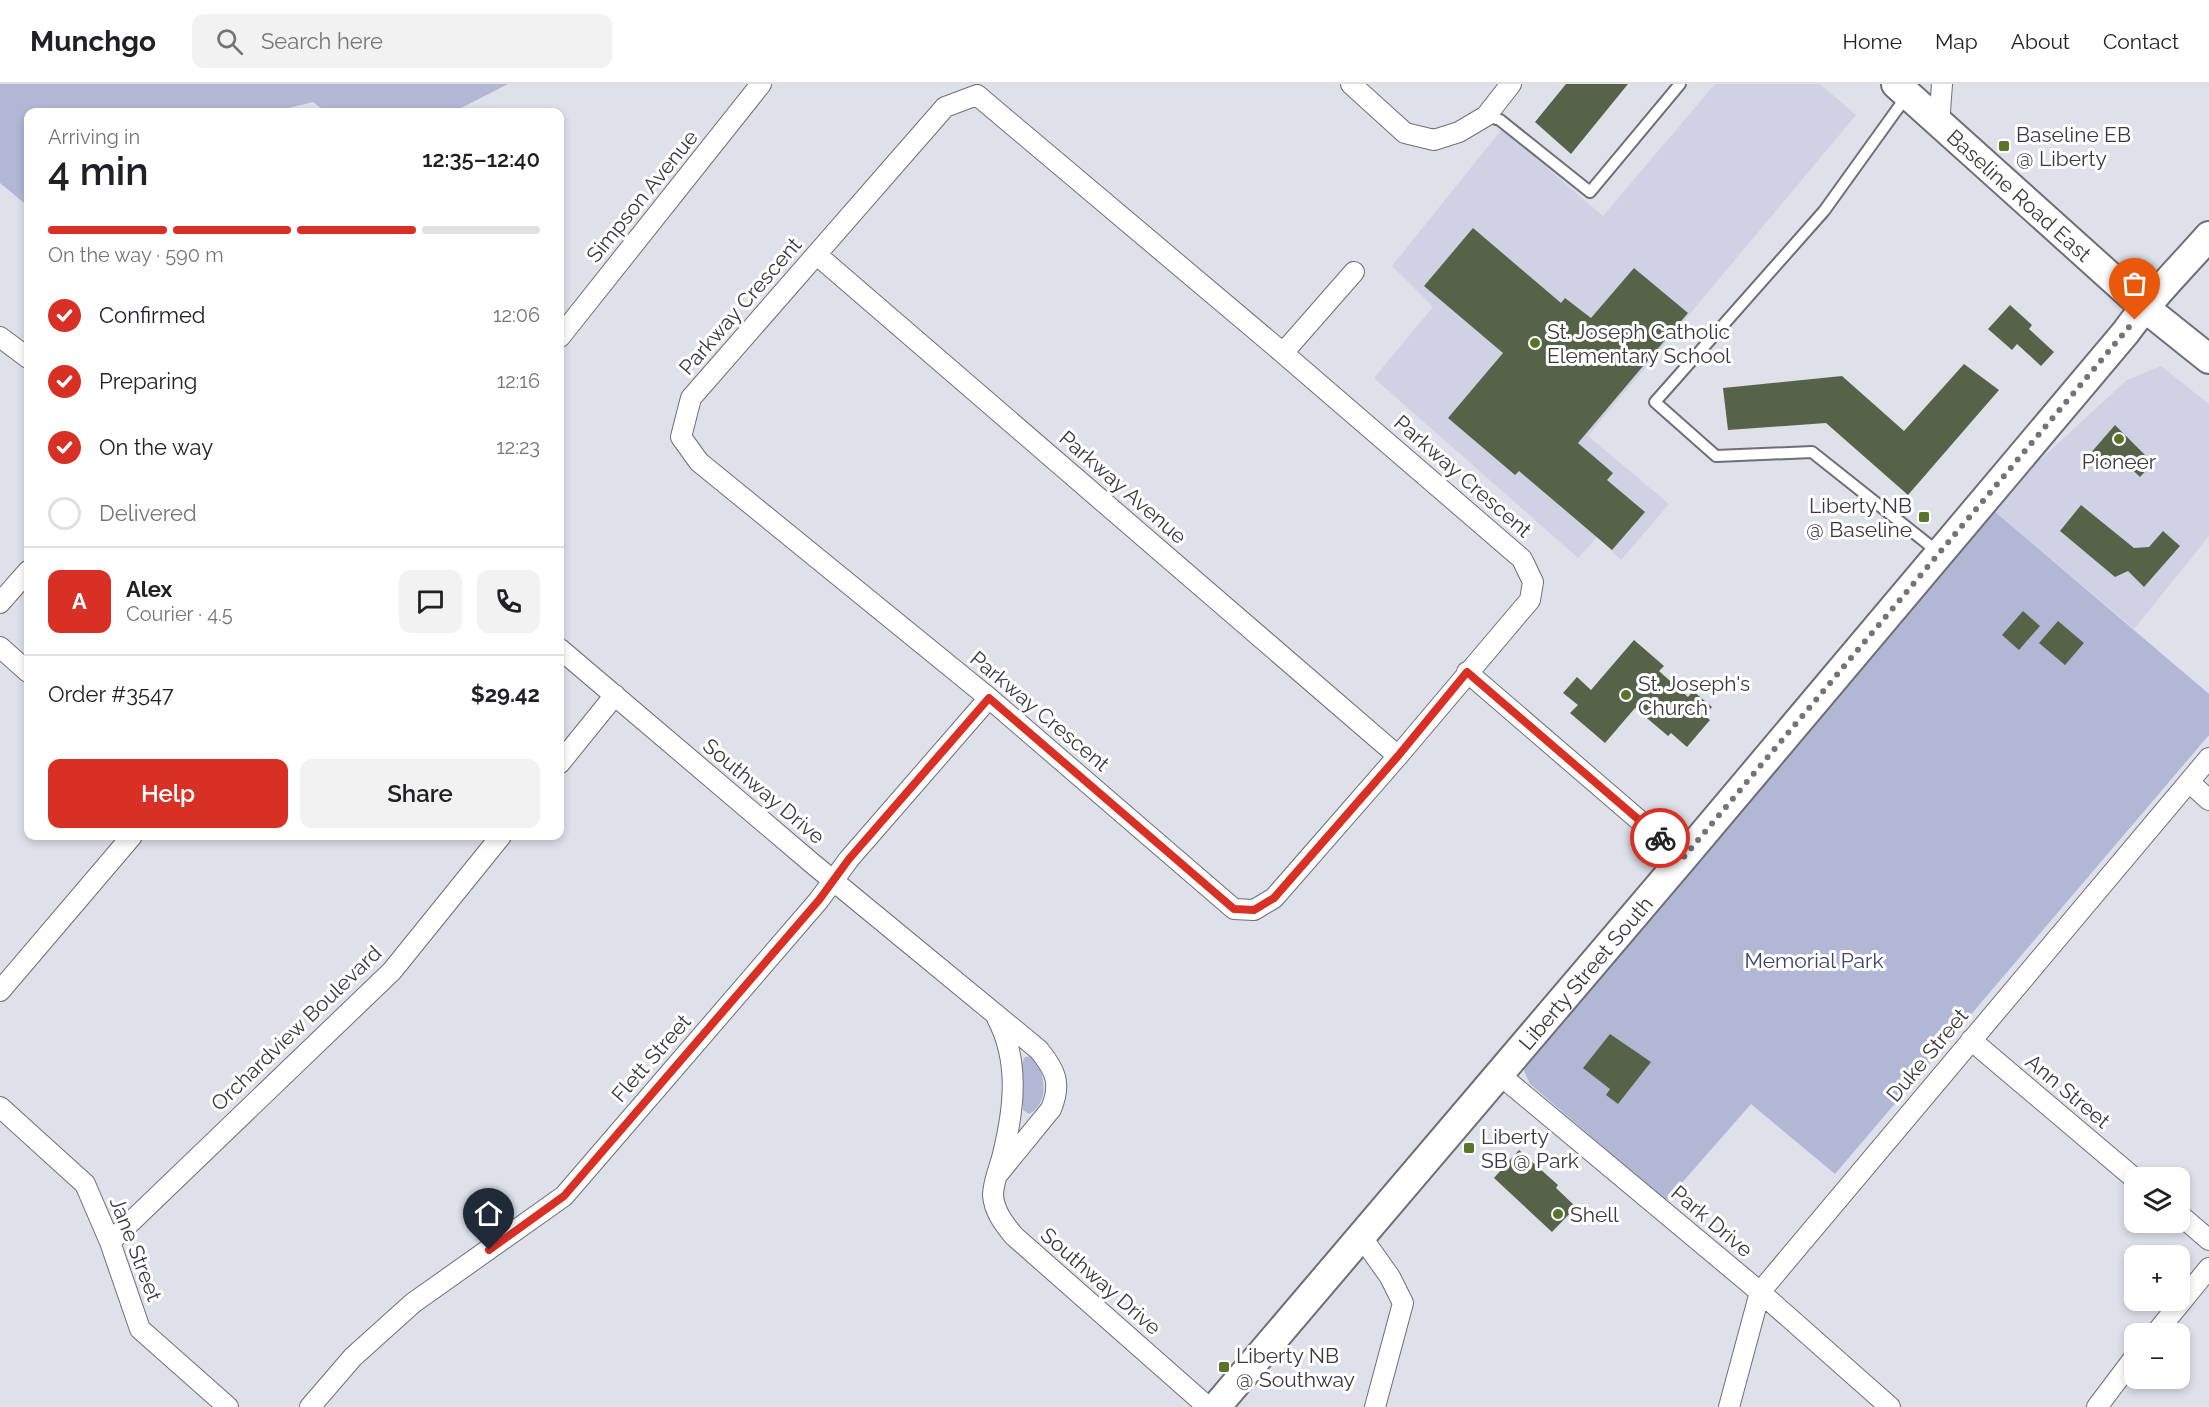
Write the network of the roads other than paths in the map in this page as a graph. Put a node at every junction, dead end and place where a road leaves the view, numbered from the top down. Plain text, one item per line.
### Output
1 (761, 84) edge
2 (1351, 84) edge
3 (1511, 84) edge
4 (1680, 84) edge
5 (1942, 84) edge
6 (1902, 89) edge
7 (1486, 116) junction
8 (1939, 125) junction
9 (2209, 236) edge
10 (818, 255) junction
11 (1354, 272) dead end
12 (2144, 307) junction
13 (564, 332) edge
14 (0, 336) edge
15 (1283, 353) junction
16 (24, 355) edge
17 (2209, 359) edge
18 (1939, 553) junction
19 (24, 576) edge
20 (0, 603) edge
21 (0, 648) edge
22 (564, 652) edge
23 (24, 669) edge
24 (1467, 672) junction
25 (615, 695) junction
26 (989, 698) junction
27 (1398, 756) junction
28 (564, 758) edge
29 (2209, 758) edge
30 (2188, 782) junction
31 (2209, 800) edge
32 (129, 840) edge
33 (498, 840) edge
34 (1683, 858) junction
35 (834, 879) junction
36 (0, 991) edge
37 (995, 1013) junction
38 (1971, 1040) junction
39 (1500, 1075) junction
40 (0, 1107) edge
41 (2124, 1170) edge
42 (998, 1174) junction
43 (2190, 1224) edge
44 (1361, 1236) junction
45 (2209, 1240) edge
46 (110, 1242) junction
47 (2209, 1268) edge
48 (1760, 1292) junction
49 (2164, 1323) edge
50 (2124, 1371) edge
51 (228, 1407) edge
52 (310, 1407) edge
53 (1208, 1407) edge
54 (1216, 1407) edge
55 (1375, 1407) edge
56 (1729, 1407) edge
57 (1890, 1407) edge
58 (2097, 1407) edge

1 - 13 street, Simpson Avenue
2 - 7 street
3 - 7 street
4 - 7 lane
5 - 8 street
6 - 8 main road, Baseline Road East
6 - 18 lane
8 - 12 main road, Baseline Road East
9 - 12 main road, Liberty Street South
10 - 15 street, Parkway Crescent
10 - 26 street, Parkway Crescent
10 - 27 street, Parkway Avenue
11 - 15 street
12 - 17 main road, Baseline Road East
12 - 18 main road, Liberty Street South
14 - 16 street
15 - 24 street, Parkway Crescent
18 - 34 main road, Liberty Street South
19 - 20 street
21 - 23 street
22 - 25 street, Southway Drive
24 - 27 street, Parkway Crescent
24 - 34 street
25 - 28 street
25 - 35 street, Southway Drive
26 - 27 street, Parkway Crescent
26 - 35 street, Flett Street
29 - 30 street, Duke Street
30 - 31 street
30 - 38 street, Duke Street
32 - 36 street
33 - 46 street, Orchardview Boulevard
34 - 39 main road, Liberty Street South
35 - 37 street, Southway Drive
35 - 52 street, Flett Street
37 - 42 street, Southway Drive
37 - 42 street, Southway Drive
38 - 41 street, Ann Street
38 - 48 street, Duke Street
39 - 44 main road, Liberty Street South
39 - 48 street, Park Drive
40 - 46 street, Jane Street
42 - 53 street, Southway Drive
43 - 45 street
44 - 54 main road, Liberty Street South
44 - 55 street
46 - 51 street, Jane Street
47 - 49 street
48 - 56 street, Duke Street
48 - 57 street, Park Drive
50 - 58 street

